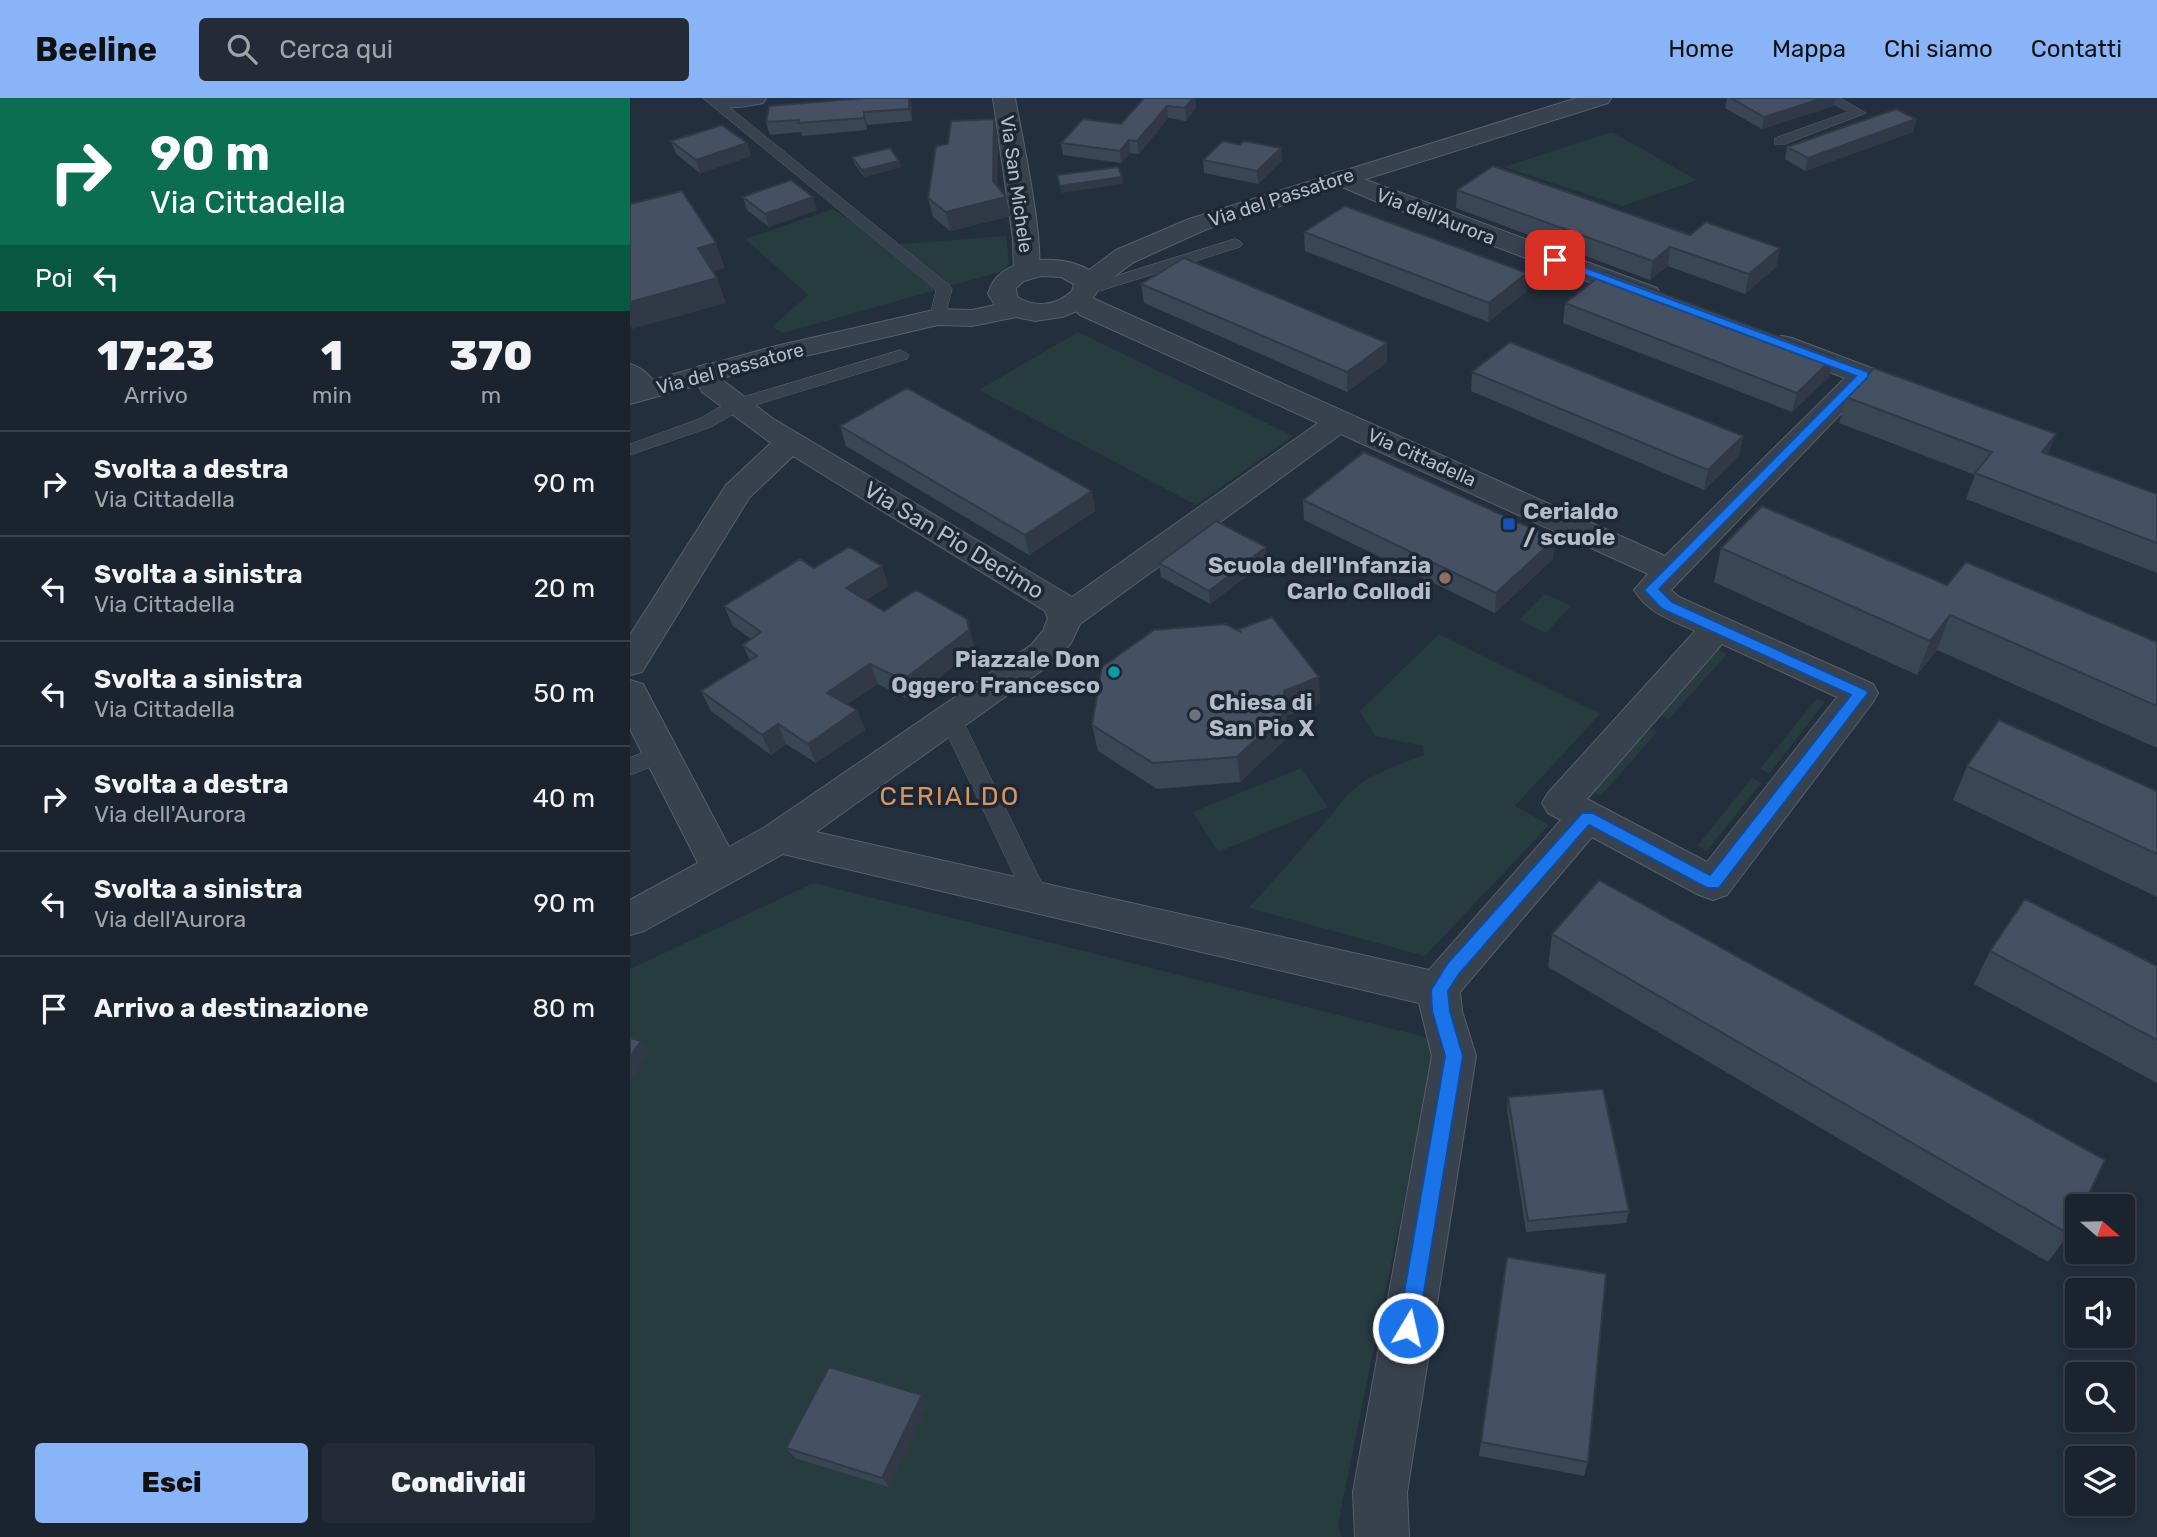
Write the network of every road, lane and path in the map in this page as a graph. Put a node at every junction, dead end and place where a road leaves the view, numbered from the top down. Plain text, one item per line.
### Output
1 (755, 98) edge
2 (1004, 98) edge
3 (1600, 98) edge
4 (1830, 98) edge
5 (717, 99) edge
6 (1780, 141) dead end
7 (1342, 178) junction
8 (1235, 244) dead end
9 (1125, 256) junction
10 (1058, 268) junction
11 (1027, 271) junction
12 (1084, 291) junction
13 (1007, 299) junction
14 (1676, 305) edge
15 (938, 317) junction
16 (1754, 334) edge
17 (901, 355) dead end
18 (707, 373) junction
19 (635, 386) edge
20 (736, 405) junction
21 (1340, 421) junction
22 (790, 442) junction
23 (630, 450) edge
24 (1670, 571) junction
25 (1065, 618) junction
26 (1717, 628) junction
27 (630, 663) edge
28 (630, 693) edge
29 (950, 718) junction
30 (645, 760) edge
31 (1587, 817) junction
32 (779, 838) junction
33 (721, 870) junction
34 (1038, 900) junction
35 (630, 919) edge
36 (1440, 990) junction
37 (1382, 1537) edge

1 - 5 street
2 - 11 street, Via San Michele
3 - 7 street, Via del Passatore
4 - 6 lane
5 - 15 lane
7 - 9 street, Via del Passatore
7 - 14 street, Via dell'Aurora
8 - 12 lane
9 - 10 street, Via del Passatore
9 - 12 street, Via del Passatore
10 - 11 street, Via del Passatore
10 - 12 street, Via Cittadella
11 - 13 street
12 - 13 street, Via del Passatore
12 - 21 street, Via Cittadella
13 - 15 street, Via del Passatore
15 - 18 street, Via del Passatore
16 - 24 street
17 - 20 lane
18 - 19 street, Via del Passatore
18 - 20 street, Via San Pio Decimo
20 - 22 street, Via San Pio Decimo
20 - 23 lane
21 - 24 street, Via Cittadella
21 - 25 street
22 - 25 street, Via San Pio Decimo
22 - 27 street
24 - 26 street
25 - 29 street, Via San Pio Decimo
26 - 31 street
26 - 31 street
28 - 30 street
29 - 32 street, Via San Pio Decimo
29 - 34 lane
30 - 33 street
31 - 36 street
32 - 33 street, Via San Pio Decimo
32 - 34 street
33 - 35 street, Via San Pio Decimo
34 - 36 street
36 - 37 street

